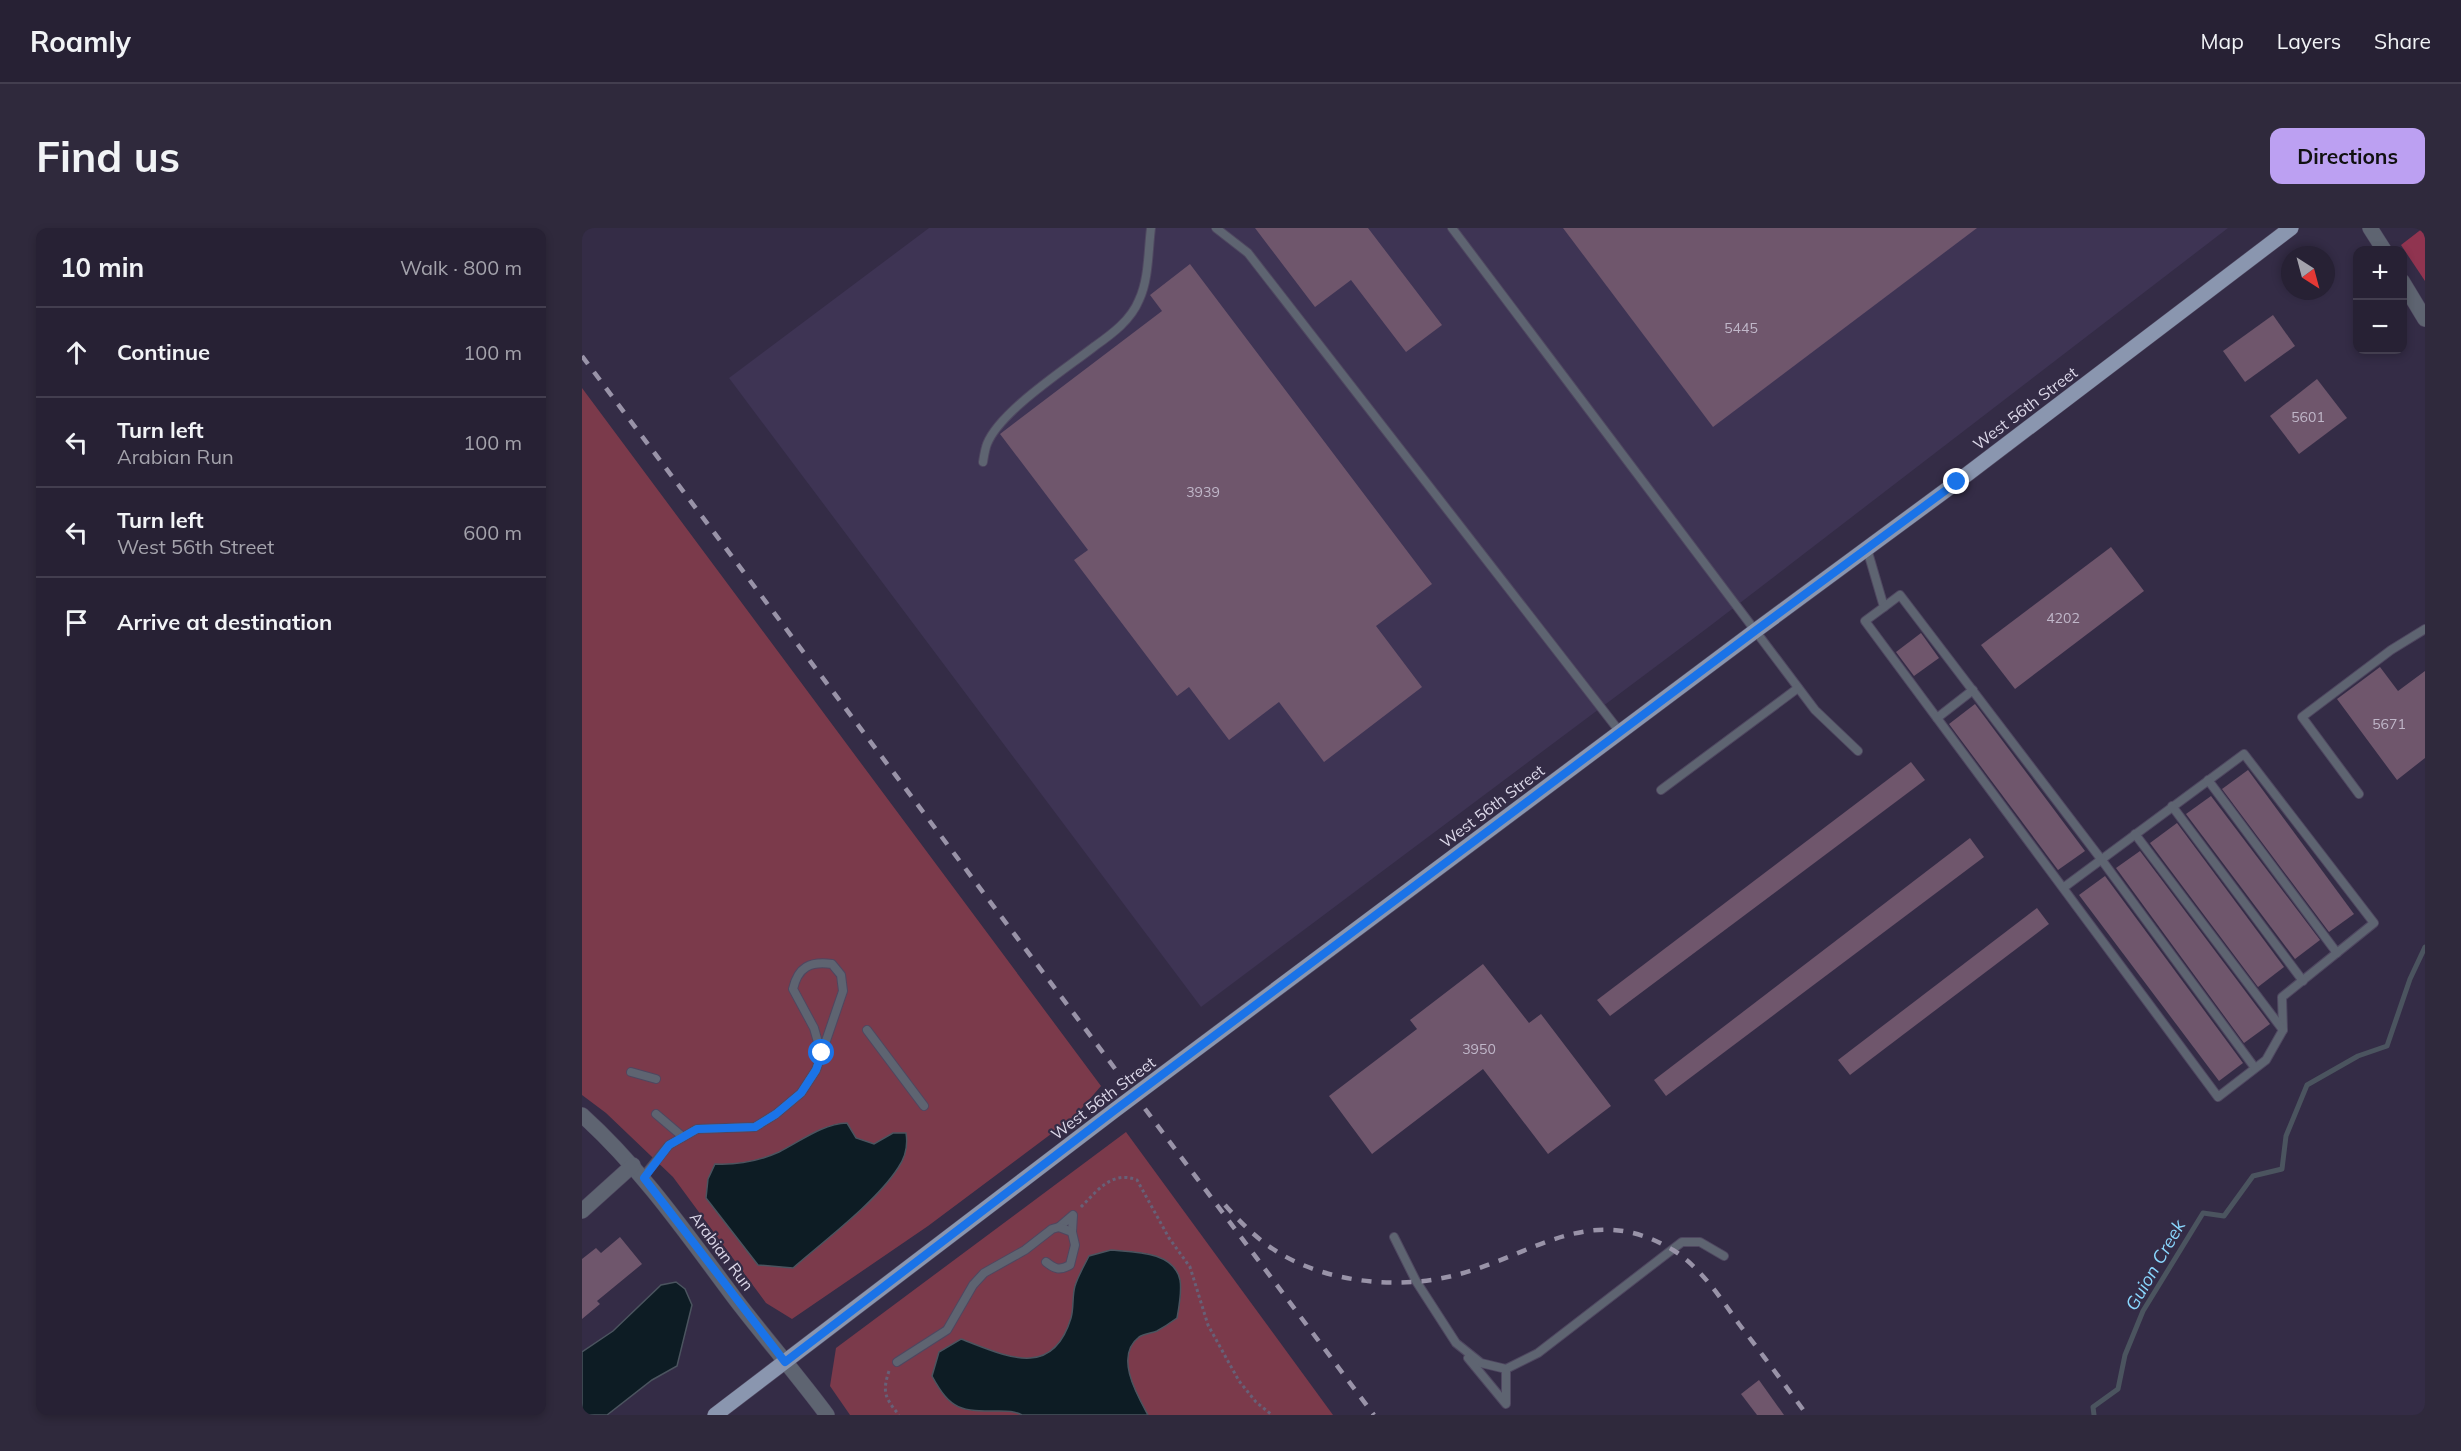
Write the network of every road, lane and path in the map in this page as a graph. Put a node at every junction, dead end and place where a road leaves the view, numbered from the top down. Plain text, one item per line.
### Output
1 (1151, 228) edge
2 (1216, 228) edge
3 (1452, 228) edge
4 (2291, 228) edge
5 (2370, 228) edge
6 (2381, 246) edge
7 (2407, 287) edge
8 (2425, 319) edge
9 (983, 462) dead end
10 (1867, 549) junction
11 (1884, 607) junction
12 (2425, 629) edge
13 (1755, 631) junction
14 (1798, 688) junction
15 (1973, 690) junction
16 (1937, 718) junction
17 (1620, 732) junction
18 (1858, 751) dead end
19 (2208, 780) junction
20 (1661, 790) dead end
21 (2359, 794) dead end
22 (2172, 806) junction
23 (2135, 834) junction
24 (2101, 860) junction
25 (2063, 888) junction
26 (2337, 953) junction
27 (2302, 981) junction
28 (867, 1030) dead end
29 (2283, 1030) junction
30 (822, 1053) junction
31 (2255, 1068) junction
32 (631, 1072) dead end
33 (656, 1079) dead end
34 (924, 1106) dead end
35 (582, 1114) edge
36 (656, 1114) dead end
37 (683, 1137) junction
38 (633, 1165) junction
39 (644, 1178) junction
40 (582, 1211) edge
41 (1073, 1215) junction
42 (1059, 1227) junction
43 (1072, 1232) junction
44 (1394, 1237) dead end
45 (1724, 1256) dead end
46 (1046, 1262) dead end
47 (1456, 1344) junction
48 (785, 1362) junction
49 (897, 1362) joint
50 (1506, 1369) junction
51 (715, 1415) edge
52 (827, 1415) edge
53 (899, 1415) edge
54 (1272, 1415) edge

1 - 9 lane
2 - 17 lane
3 - 13 lane
4 - 10 main road, West 56th Street
5 - 6 street
7 - 8 street
10 - 11 lane
10 - 13 main road, West 56th Street
11 - 15 lane
11 - 16 lane
12 - 21 lane
13 - 14 lane
13 - 17 main road, West 56th Street
14 - 18 lane
14 - 20 lane
15 - 16 lane
15 - 24 lane
16 - 25 lane
17 - 48 main road, West 56th Street
19 - 22 lane
19 - 26 lane
19 - 26 lane
22 - 23 lane
22 - 27 lane
23 - 24 lane
23 - 29 lane
24 - 25 lane
24 - 31 lane
25 - 31 lane
26 - 27 lane
27 - 29 lane
28 - 34 lane
29 - 31 lane
30 - 30 lane
30 - 37 lane
32 - 33 lane
35 - 38 street, Arabian Run
36 - 37 lane
37 - 39 lane
38 - 39 street, Arabian Run
38 - 40 street
39 - 48 street, Arabian Run
41 - 42 lane
41 - 43 lane
41 - 54 path
42 - 43 lane
42 - 49 lane
43 - 46 lane
44 - 47 lane
45 - 50 lane
47 - 50 lane
47 - 50 lane
48 - 51 main road, West 56th Street
48 - 52 street, Arabian Run
49 - 53 path

